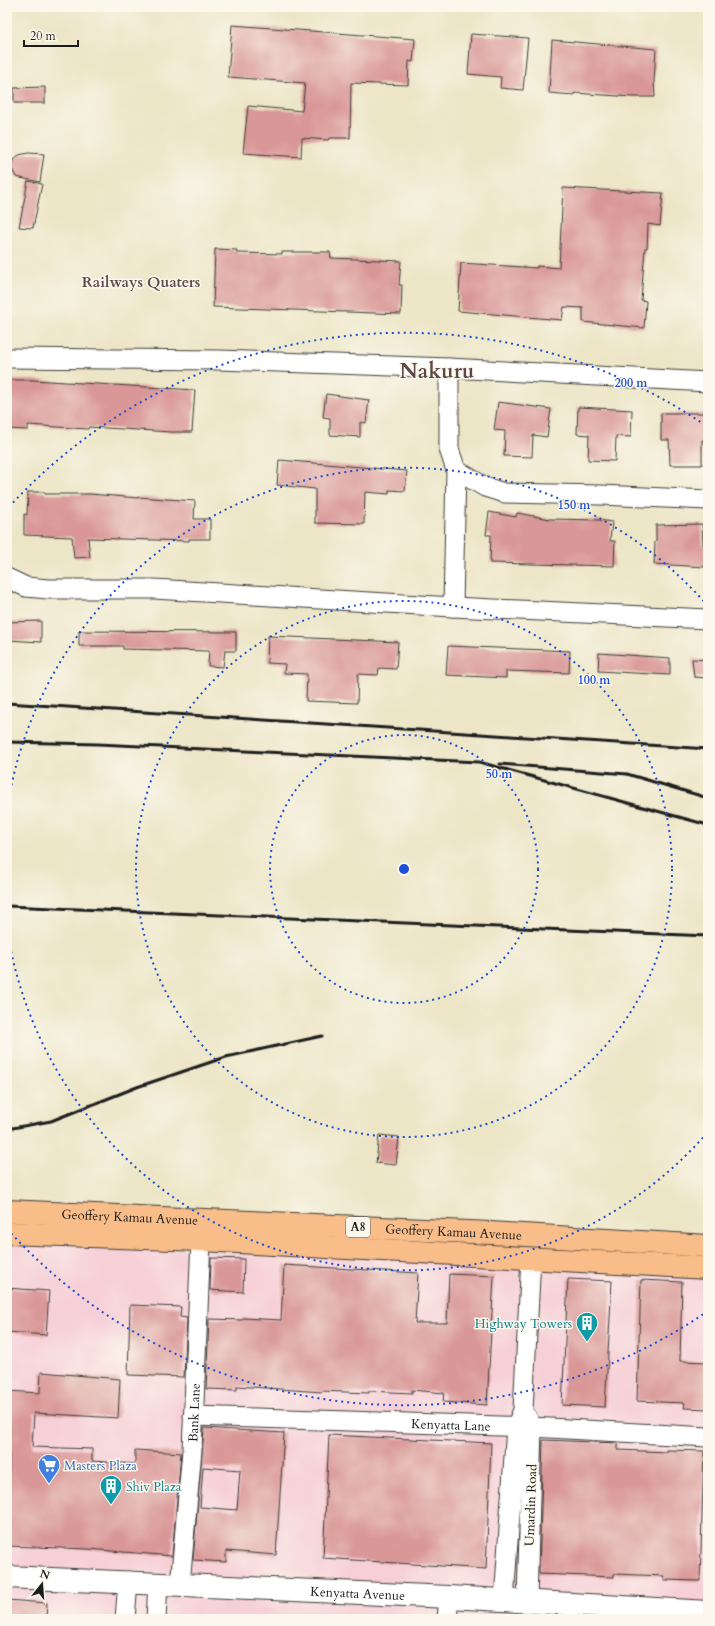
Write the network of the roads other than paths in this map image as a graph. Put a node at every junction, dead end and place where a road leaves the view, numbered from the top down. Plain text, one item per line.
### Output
1 (7, 358) edge
2 (450, 368) junction
3 (708, 382) edge
4 (456, 470) junction
5 (708, 500) edge
6 (7, 578) edge
7 (453, 607) junction
8 (708, 619) edge
9 (7, 1211) edge
10 (7, 1233) edge
11 (202, 1240) junction
12 (708, 1246) edge
13 (531, 1258) junction
14 (708, 1268) edge
15 (193, 1416) junction
16 (524, 1422) junction
17 (708, 1437) edge
18 (7, 1577) edge
19 (128, 1582) junction
20 (158, 1583) junction
21 (180, 1585) junction
22 (448, 1597) junction
23 (504, 1600) junction
24 (527, 1602) junction
25 (708, 1612) edge
26 (673, 1615) edge
27 (125, 1619) edge
28 (156, 1619) edge
29 (447, 1619) edge

1 - 2 street
2 - 3 street
2 - 4 street
4 - 5 street
4 - 7 street
6 - 7 street
7 - 8 street
9 - 12 highway, Geoffery Kamau Avenue / A8
10 - 11 highway, Geoffery Kamau Avenue / A8
11 - 13 highway, Geoffery Kamau Avenue / A8
11 - 15 street, Bank Lane
13 - 14 highway, Geoffery Kamau Avenue / A8
13 - 16 street, Umardin Road
15 - 16 street, Kenyatta Lane
15 - 21 street, Bank Lane
16 - 17 street, Kenyatta Lane
16 - 23 street, Umardin Road
16 - 24 street, Umardin Road
18 - 19 street, Kenyatta Avenue
19 - 20 street, Kenyatta Avenue
19 - 27 street
20 - 21 street, Kenyatta Avenue
20 - 28 street
21 - 22 street, Kenyatta Avenue
22 - 23 street, Kenyatta Avenue
22 - 29 street
23 - 24 street, Kenyatta Avenue
24 - 26 street, Kenyatta Avenue
25 - 26 street, Kenyatta Avenue

